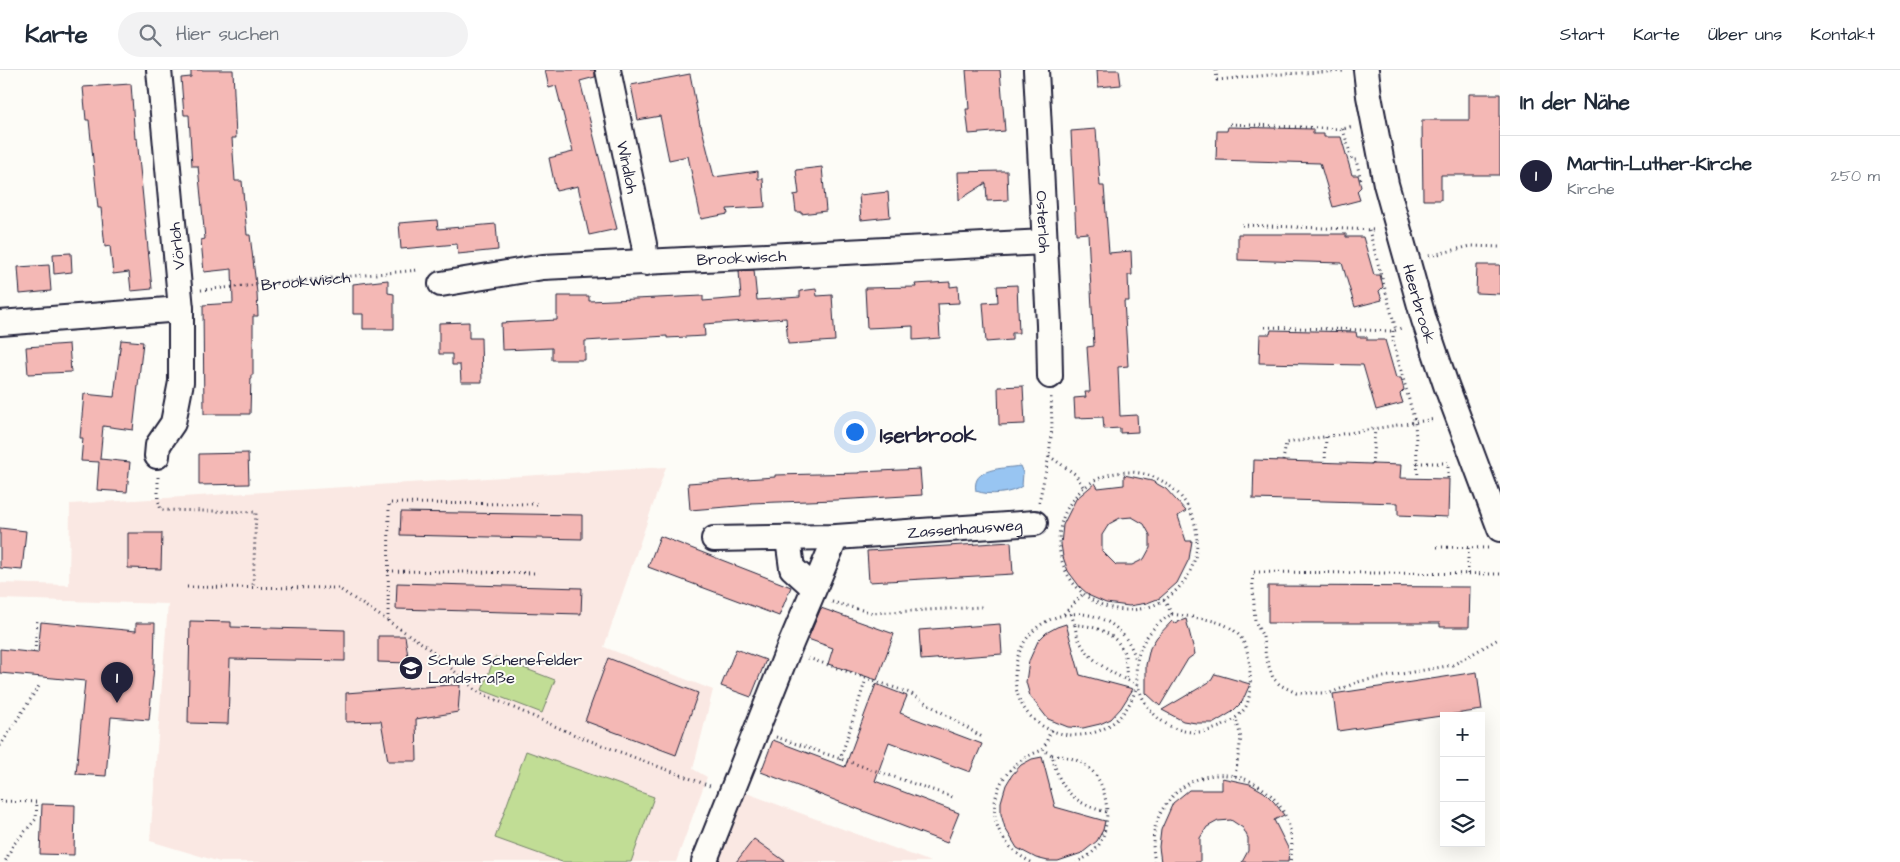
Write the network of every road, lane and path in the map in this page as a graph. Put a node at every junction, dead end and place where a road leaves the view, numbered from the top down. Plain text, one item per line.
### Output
1 (159, 70) edge
2 (608, 70) edge
3 (1036, 70) edge
4 (1216, 70) edge
5 (1358, 70) edge
6 (1374, 122) junction
7 (1230, 124) dead end
8 (1343, 129) junction
9 (1361, 183) dead end
10 (1242, 225) dead end
11 (1369, 230) junction
12 (1399, 231) junction
13 (1045, 242) junction
14 (1500, 247) edge
15 (1408, 262) junction
16 (646, 263) junction
17 (419, 270) dead end
18 (440, 284) dead end
19 (187, 300) junction
20 (1424, 320) junction
21 (0, 323) edge
22 (1265, 327) dead end
23 (1395, 331) junction
24 (1050, 376) joint
25 (1415, 422) junction
26 (1375, 428) junction
27 (1326, 436) junction
28 (157, 456) dead end
29 (1049, 456) junction
30 (1282, 461) dead end
31 (1325, 463) dead end
32 (1417, 463) junction
33 (1448, 463) junction
34 (1476, 463) junction
35 (1372, 464) dead end
36 (1418, 478) dead end
37 (1448, 478) dead end
38 (1084, 488) junction
39 (158, 499) dead end
40 (540, 504) dead end
41 (1035, 523) joint
42 (836, 537) junction
43 (1496, 538) edge
44 (714, 539) dead end
45 (788, 539) junction
46 (1437, 547) dead end
47 (1468, 547) junction
48 (388, 571) junction
49 (538, 573) dead end
50 (1468, 574) junction
51 (1500, 574) edge
52 (187, 587) dead end
53 (253, 587) junction
54 (812, 591) junction
55 (1083, 594) junction
56 (1164, 600) junction
57 (982, 607) dead end
58 (1064, 614) junction
59 (1071, 614) junction
60 (1172, 614) junction
61 (38, 620) dead end
62 (388, 621) junction
63 (1075, 625) junction
64 (1500, 638) edge
65 (788, 651) junction
66 (35, 652) dead end
67 (1136, 660) junction
68 (866, 679) junction
69 (1127, 680) junction
70 (1137, 684) junction
71 (39, 686) dead end
72 (1236, 718) junction
73 (756, 730) junction
74 (1051, 730) junction
75 (982, 737) dead end
76 (0, 746) edge
77 (1043, 750) junction
78 (1052, 755) junction
79 (840, 760) junction
80 (1235, 776) junction
81 (731, 794) junction
82 (953, 797) dead end
83 (0, 801) edge
84 (1107, 812) junction
85 (1083, 861) edge
86 (5, 862) edge
87 (704, 862) edge
88 (1031, 862) edge
89 (1076, 862) edge
90 (1155, 862) edge
91 (1290, 862) edge

1 - 19 street, Vörloh
2 - 16 street, Windloh
3 - 13 street, Osterloh
4 - 5 path
5 - 6 street, Heerbrook
6 - 8 path
6 - 12 street, Heerbrook
7 - 8 path
8 - 9 path
10 - 11 path
11 - 12 path
11 - 23 path
12 - 15 street, Heerbrook
13 - 16 street, Brookwisch
13 - 24 street, Osterloh
14 - 15 path
15 - 20 street, Heerbrook
16 - 18 street, Brookwisch
17 - 19 path, Brookwisch
19 - 21 street
19 - 28 street, Vörloh
20 - 23 path
20 - 34 street, Heerbrook
22 - 23 path
23 - 25 path
24 - 29 path, Zassenhausweg
25 - 26 path
25 - 32 path
26 - 27 path
26 - 35 path
27 - 30 path
27 - 31 path
29 - 38 path
29 - 41 path, Zassenhausweg
32 - 33 path
32 - 36 path
33 - 34 path
33 - 37 path
34 - 43 street, Heerbrook
38 - 55 path
38 - 56 path
39 - 53 path
40 - 48 path
41 - 42 street, Zassenhausweg
42 - 45 street, Zassenhausweg
42 - 54 street
43 - 47 path
44 - 45 street, Zassenhausweg
45 - 54 street
46 - 47 path
47 - 50 path
48 - 49 path
48 - 62 path
50 - 51 path
50 - 64 path
52 - 53 path
53 - 62 path
54 - 57 path
54 - 65 street
55 - 56 path
55 - 58 path
56 - 60 path
58 - 59 path
58 - 74 path
59 - 63 path
59 - 67 path
60 - 67 path
60 - 72 path
61 - 66 path
62 - 81 path
63 - 69 path
63 - 69 path
65 - 68 path
65 - 73 street
67 - 70 path
68 - 75 path
68 - 79 path
69 - 70 path
70 - 72 path
70 - 74 path
71 - 76 path
72 - 80 path
73 - 79 path
73 - 81 street
74 - 77 path
77 - 78 path
77 - 88 path
78 - 84 path
78 - 84 path
79 - 82 path
80 - 90 path
80 - 91 path
81 - 87 street
83 - 86 path
84 - 85 path
85 - 89 path

